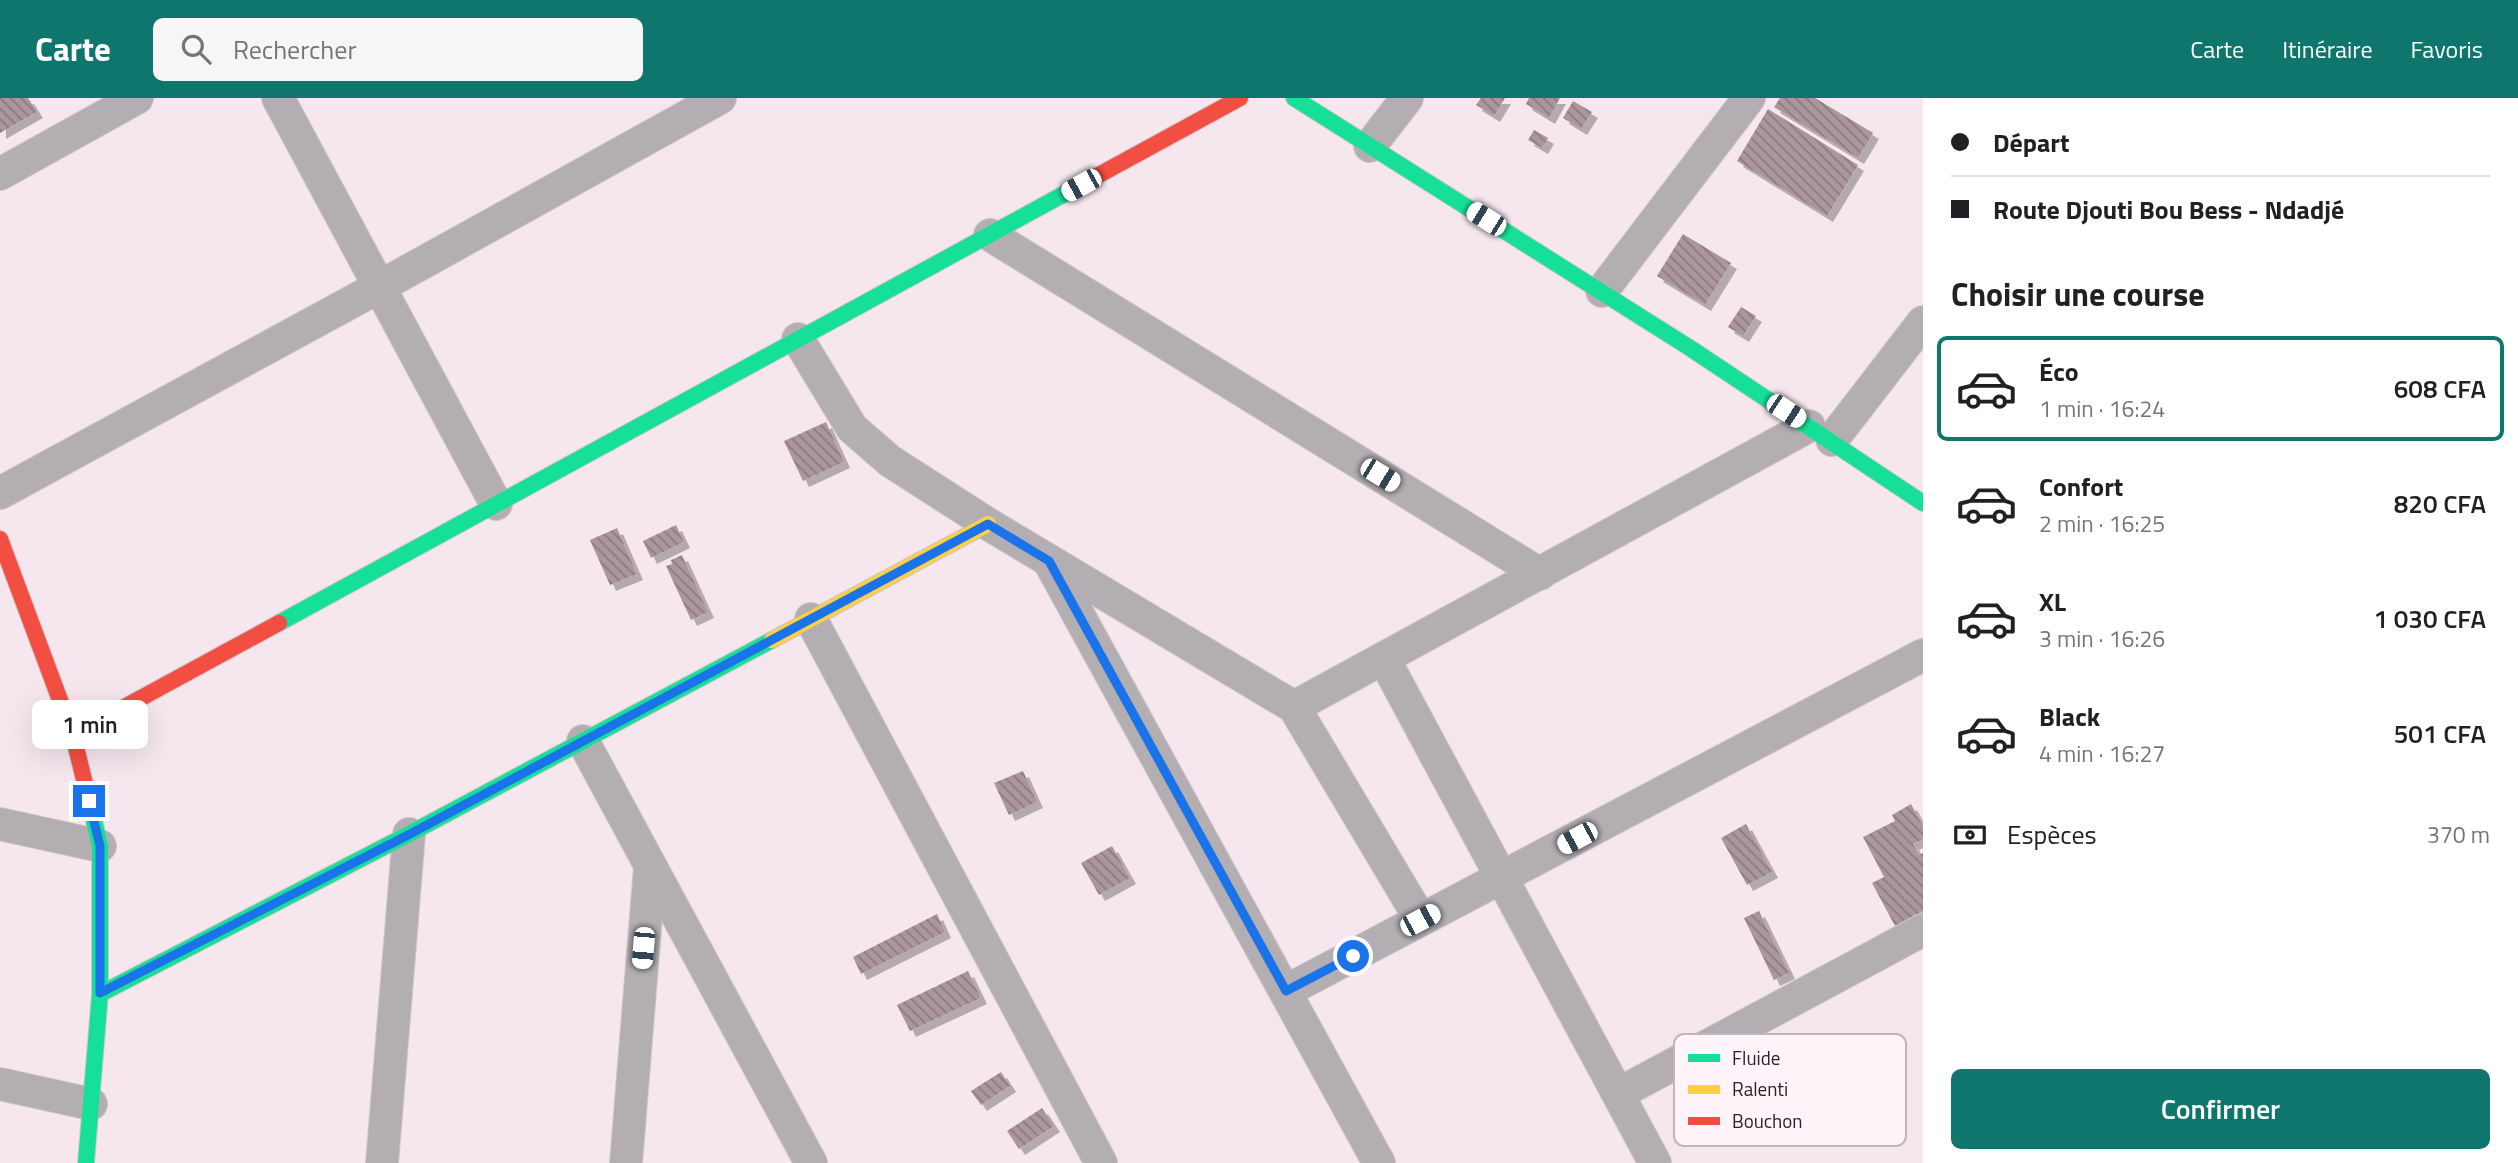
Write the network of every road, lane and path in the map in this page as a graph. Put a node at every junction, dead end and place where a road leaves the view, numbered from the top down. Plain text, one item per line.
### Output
1 (137, 98) edge
2 (278, 98) edge
3 (720, 98) edge
4 (1240, 98) edge
5 (1294, 98) edge
6 (1407, 98) edge
7 (1749, 98) edge
8 (1370, 146) junction
9 (0, 174) edge
10 (990, 235) junction
11 (379, 287) junction
12 (1602, 291) junction
13 (1923, 322) edge
14 (799, 339) junction
15 (1820, 433) junction
16 (0, 493) edge
17 (1923, 503) edge
18 (496, 504) junction
19 (988, 524) junction
20 (0, 538) edge
21 (1049, 561) junction
22 (1540, 573) junction
23 (811, 619) junction
24 (1923, 655) edge
25 (1384, 659) junction
26 (1294, 707) junction
27 (73, 735) junction
28 (583, 741) junction
29 (0, 824) edge
30 (410, 834) junction
31 (100, 846) junction
32 (650, 867) junction
33 (1502, 878) junction
34 (1420, 920) junction
35 (1923, 930) edge
36 (1286, 991) junction
37 (100, 993) junction
38 (1730, 1034) edge
39 (1674, 1064) edge
40 (0, 1084) edge
41 (1618, 1094) junction
42 (91, 1104) junction
43 (86, 1163) edge
44 (382, 1163) edge
45 (626, 1163) edge
46 (811, 1163) edge
47 (1101, 1163) edge
48 (1379, 1163) edge
49 (1655, 1163) edge

1 - 9 street
2 - 11 street
3 - 11 street
4 - 10 street
5 - 8 street
6 - 8 street
7 - 12 street
8 - 12 street
10 - 14 street
10 - 22 street
11 - 16 street
11 - 18 street
12 - 15 street
13 - 15 street
14 - 18 street
14 - 19 street
15 - 17 street
15 - 22 street
18 - 27 street
19 - 21 street
19 - 23 street
20 - 27 street
21 - 26 street
21 - 36 street
22 - 25 street
23 - 28 street
23 - 47 street
24 - 33 street
25 - 26 street
25 - 33 street
26 - 34 street
27 - 31 street
28 - 30 street
28 - 32 street
29 - 31 street
30 - 37 street
30 - 44 street
31 - 37 street
32 - 45 street
32 - 46 street
33 - 34 street
33 - 41 street
34 - 36 street
35 - 38 street
36 - 48 street
37 - 42 street
39 - 41 street
40 - 42 street
41 - 49 street
42 - 43 street

